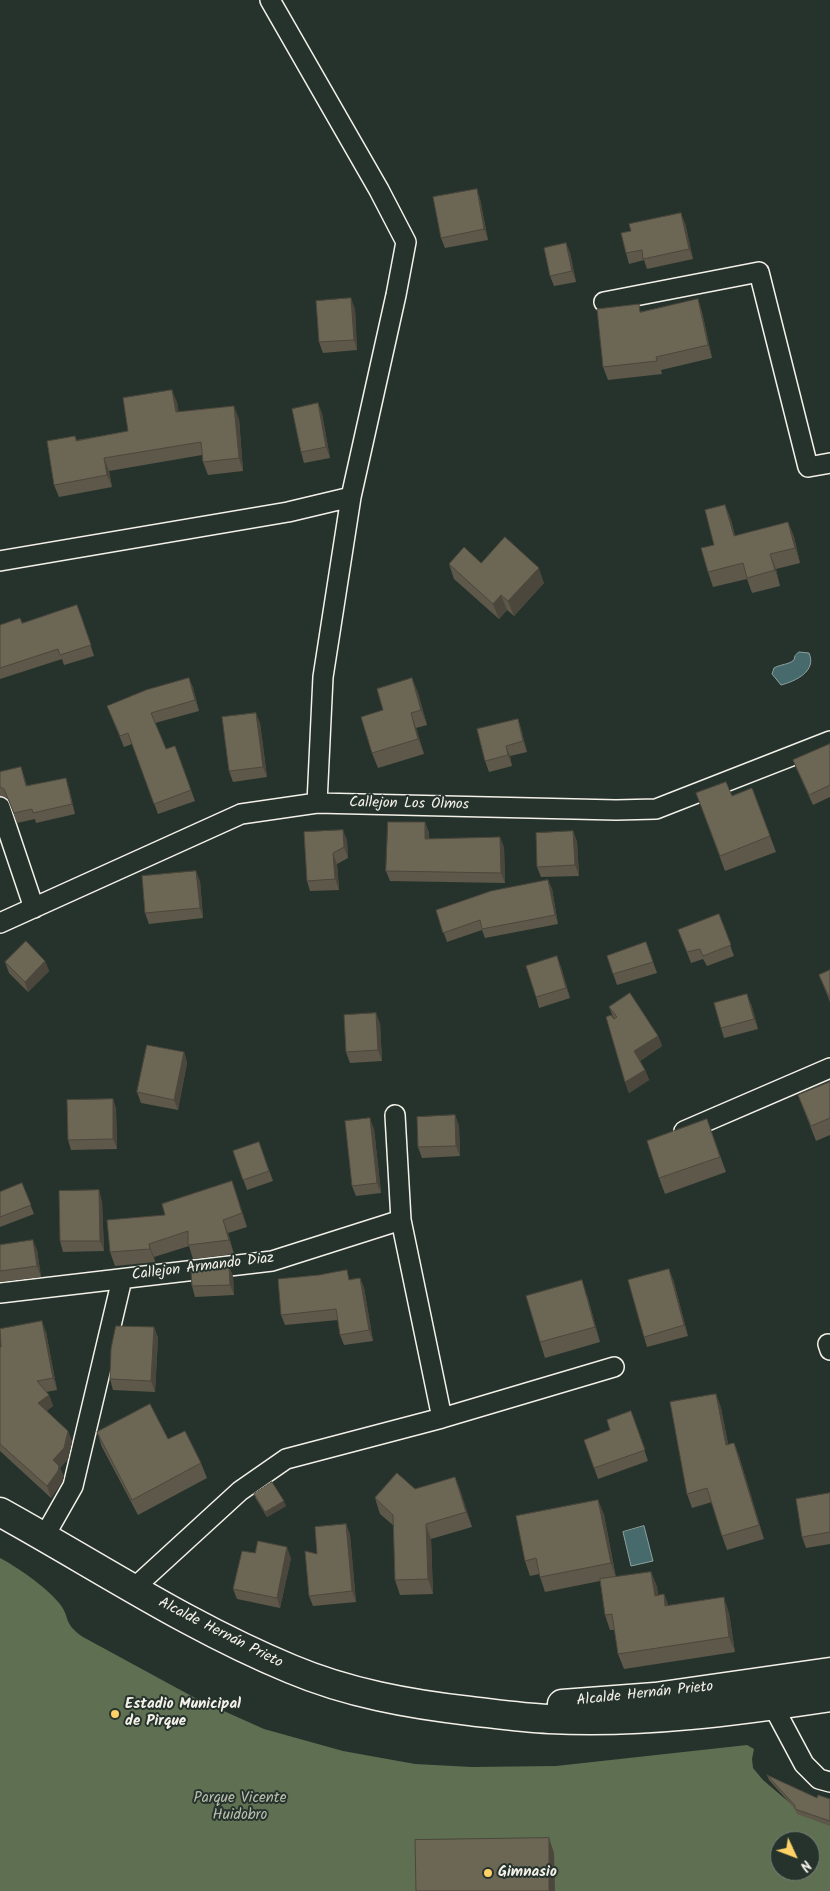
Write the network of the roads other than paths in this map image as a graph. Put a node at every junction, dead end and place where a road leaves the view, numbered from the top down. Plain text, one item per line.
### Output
1 (270, 0) edge
2 (604, 302) dead end
3 (830, 463) edge
4 (351, 497) junction
5 (0, 561) edge
6 (830, 740) edge
7 (317, 803) junction
8 (0, 807) edge
9 (34, 908) junction
10 (0, 923) edge
11 (830, 1068) edge
12 (395, 1115) dead end
13 (669, 1137) edge
14 (401, 1220) junction
15 (122, 1279) junction
16 (0, 1293) edge
17 (614, 1367) dead end
18 (442, 1418) junction
19 (0, 1512) edge
20 (44, 1537) junction
21 (134, 1588) junction
22 (830, 1672) edge
23 (769, 1693) junction
24 (830, 1697) edge
25 (830, 1782) edge

1 - 4 street
2 - 3 street
4 - 5 street
4 - 7 street
6 - 7 street, Callejon Los Olmos
7 - 9 street, Callejon Los Olmos
8 - 9 street
9 - 10 street, Callejon Los Olmos
11 - 13 street
12 - 14 street
14 - 15 street, Callejon Armando Diaz
14 - 18 street
15 - 16 street, Callejon Armando Diaz
15 - 20 street
17 - 18 street
18 - 21 street
19 - 20 main road, Alcalde Hernán Prieto
20 - 21 main road, Alcalde Hernán Prieto
21 - 23 main road, Alcalde Hernán Prieto
22 - 23 main road, Alcalde Hernán Prieto
23 - 24 main road, Alcalde Hernán Prieto
23 - 25 street

